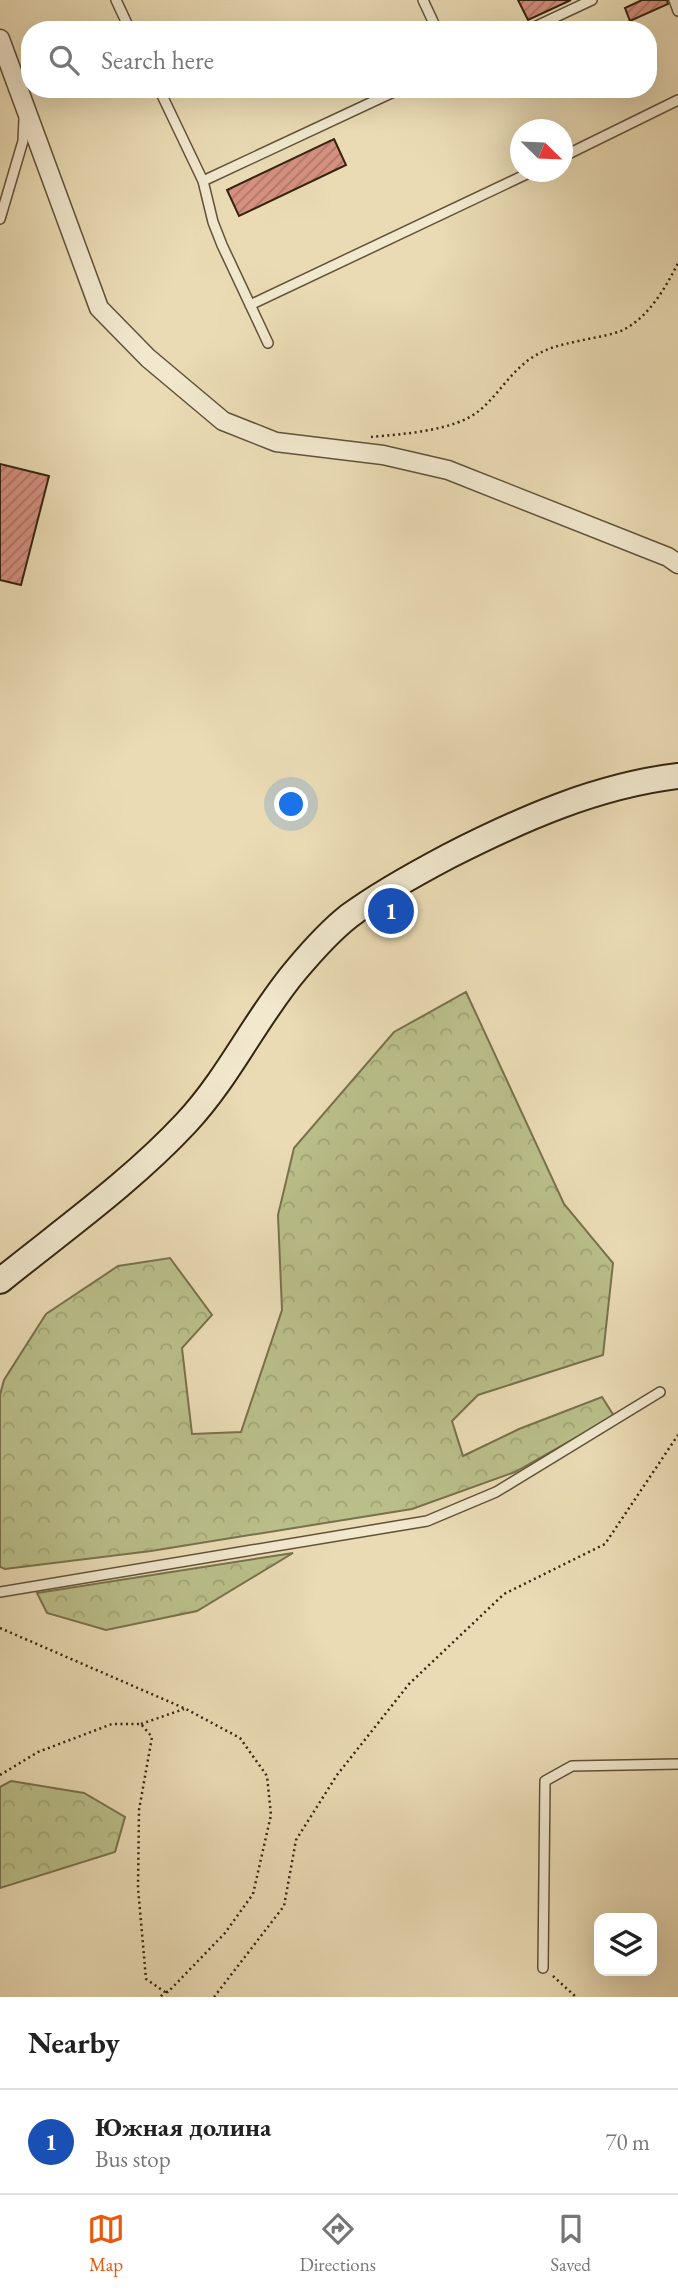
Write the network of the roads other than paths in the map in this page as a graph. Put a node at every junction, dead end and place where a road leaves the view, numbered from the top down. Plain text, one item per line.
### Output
1 (116, 0) edge
2 (423, 0) edge
3 (592, 0) edge
4 (674, 0) edge
5 (678, 11) edge
6 (126, 21) edge
7 (433, 21) edge
8 (547, 21) edge
9 (0, 39) edge
10 (21, 93) edge
11 (23, 98) edge
12 (163, 98) edge
13 (381, 98) edge
14 (678, 100) edge
15 (25, 103) junction
16 (573, 152) edge
17 (203, 181) junction
18 (510, 182) edge
19 (0, 219) edge
20 (250, 305) junction
21 (268, 343) dead end
22 (678, 564) edge
23 (678, 776) edge
24 (0, 1281) edge
25 (660, 1392) dead end
26 (0, 1592) edge
27 (678, 1764) edge
28 (544, 1968) road end

1 - 6 lane
2 - 7 lane
3 - 8 lane
4 - 5 lane
9 - 10 street
11 - 15 street
12 - 17 lane
13 - 17 lane
14 - 16 lane
15 - 19 lane
15 - 22 street
17 - 20 lane
18 - 20 lane
20 - 21 lane
23 - 24 street
25 - 26 lane
27 - 28 lane

